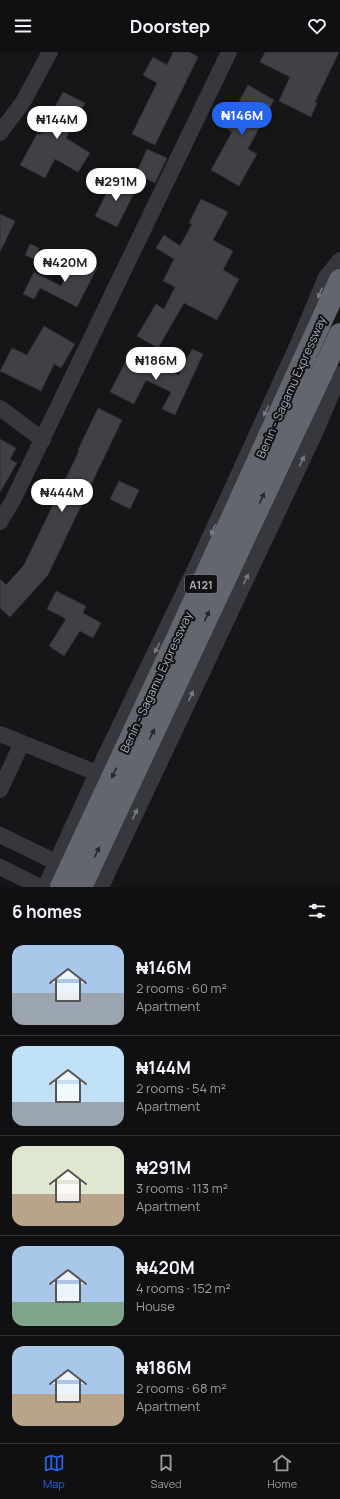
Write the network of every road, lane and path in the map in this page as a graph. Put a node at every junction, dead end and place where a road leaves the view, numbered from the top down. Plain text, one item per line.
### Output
1 (50, 52) edge
2 (229, 52) edge
3 (0, 133) edge
4 (340, 260) edge
5 (340, 280) edge
6 (340, 334) edge
7 (340, 374) edge
8 (0, 408) edge
9 (43, 440) junction
10 (0, 522) edge
11 (0, 734) edge
12 (22, 743) junction
13 (97, 773) junction
14 (0, 790) edge
15 (0, 835) edge
16 (0, 867) edge
17 (62, 873) edge
18 (40, 887) edge
19 (45, 887) edge
20 (81, 887) edge
21 (100, 887) edge

1 - 3 street
2 - 9 street
4 -> 13 street
5 -> 17 highway, Benin - Sagamu Expressway / A121
20 -> 6 highway, A121
21 -> 7 street
8 - 9 street
9 - 10 street
11 - 12 street
12 - 13 street
12 - 14 street
13 - 17 street
15 - 17 street
16 - 18 street
17 - 19 street

